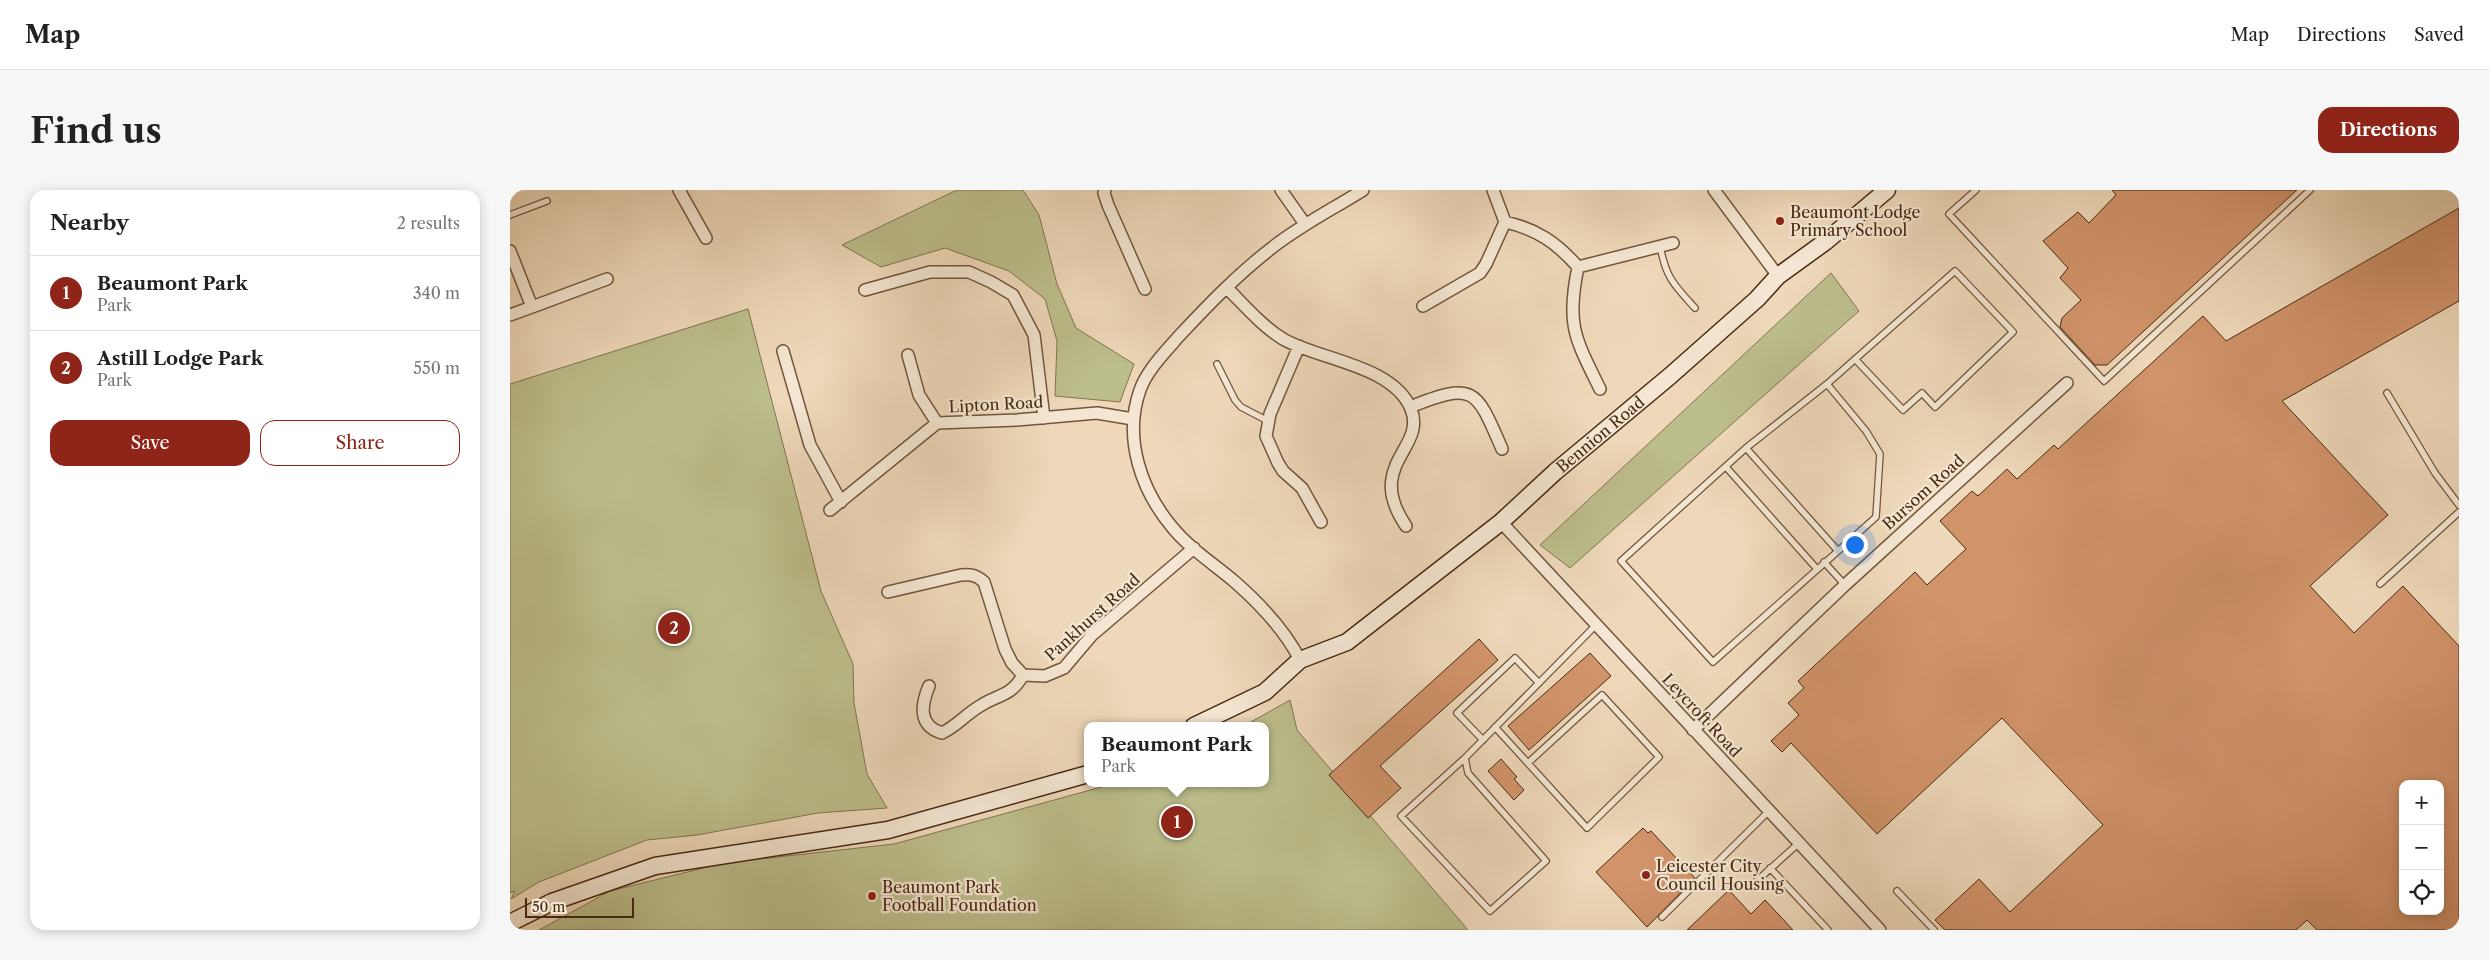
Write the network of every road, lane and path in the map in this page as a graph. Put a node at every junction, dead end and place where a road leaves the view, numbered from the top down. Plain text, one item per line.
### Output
1 (678, 190) edge
2 (1105, 190) edge
3 (1281, 190) edge
4 (1363, 190) edge
5 (1493, 190) edge
6 (1887, 190) edge
7 (1976, 190) edge
8 (2310, 190) edge
9 (1716, 191) edge
10 (547, 201) dead end
11 (510, 215) edge
12 (1505, 222) junction
13 (1305, 224) junction
14 (706, 238) dead end
15 (1673, 243) dead end
16 (1660, 246) junction
17 (510, 251) edge
18 (1578, 267) junction
19 (1778, 276) junction
20 (607, 279) dead end
21 (1227, 288) junction
22 (1145, 289) dead end
23 (865, 290) dead end
24 (1423, 306) dead end
25 (532, 307) junction
26 (1695, 308) dead end
27 (510, 315) edge
28 (1299, 346) junction
29 (783, 351) dead end
30 (908, 355) dead end
31 (1855, 359) junction
32 (1217, 364) dead end
33 (2067, 383) dead end
34 (1827, 384) junction
35 (1600, 389) dead end
36 (2387, 393) dead end
37 (1410, 407) junction
38 (1044, 418) junction
39 (1133, 419) junction
40 (1268, 420) junction
41 (937, 423) junction
42 (1746, 448) junction
43 (1502, 449) dead end
44 (1726, 467) junction
45 (841, 502) junction
46 (2459, 505) edge
47 (830, 510) dead end
48 (2459, 512) edge
49 (1321, 522) dead end
50 (1501, 522) junction
51 (1406, 526) dead end
52 (1194, 548) junction
53 (1838, 550) junction
54 (1824, 562) junction
55 (1817, 569) junction
56 (2380, 584) dead end
57 (1845, 585) junction
58 (888, 592) dead end
59 (1596, 625) junction
60 (1300, 660) junction
61 (1023, 675) junction
62 (1540, 683) junction
63 (929, 686) dead end
64 (1203, 722) edge
65 (1495, 727) junction
66 (1693, 730) junction
67 (1483, 740) junction
68 (1464, 758) junction
69 (1528, 762) junction
70 (1084, 775) edge
71 (1769, 812) junction
72 (1799, 843) junction
73 (1770, 868) junction
74 (1751, 886) dead end
75 (1897, 891) dead end
76 (1662, 917) dead end
77 (510, 923) edge
78 (1828, 930) edge
79 (1880, 930) edge
80 (1934, 930) edge

1 - 14 street
2 - 22 street
3 - 13 street
4 - 13 street
5 - 12 street
6 - 19 street, Bennion Road
7 - 8 lane
9 - 19 street
10 - 11 lane
12 - 18 street
12 - 24 street
13 - 21 street
15 - 16 street
16 - 18 street
16 - 26 lane
17 - 25 street
18 - 35 street
19 - 50 street, Bennion Road
20 - 25 street
21 - 28 street
21 - 39 street
23 - 38 street
25 - 27 street
28 - 37 street
28 - 40 street
29 - 45 street
30 - 41 street
31 - 31 lane
31 - 34 lane
32 - 40 lane
33 - 57 street, Bursom Road
34 - 42 lane
34 - 53 lane
36 - 46 lane
37 - 43 street
37 - 51 street
38 - 39 street, Lipton Road
38 - 41 street, Lipton Road
39 - 52 street
40 - 49 street
41 - 45 street, Lipton Road
42 - 44 lane
42 - 53 lane
44 - 55 lane
44 - 55 lane
45 - 47 street, Lipton Road
48 - 56 lane
50 - 59 street, Leycroft Road
50 - 60 street, Bennion Road
52 - 60 street
52 - 61 street, Pankhurst Road
53 - 54 lane
54 - 55 lane
54 - 57 lane
57 - 66 street, Bursom Road
58 - 61 street
59 - 62 lane
59 - 66 street, Leycroft Road
60 - 64 street
61 - 63 street
62 - 65 lane
62 - 67 lane
65 - 67 lane
65 - 69 lane
66 - 71 street, Leycroft Road
67 - 68 lane
68 - 68 lane
69 - 69 lane
70 - 77 street
71 - 72 street, Leycroft Road
71 - 76 lane
72 - 73 lane
72 - 79 street, Leycroft Road
73 - 74 lane
73 - 78 lane
75 - 80 lane

